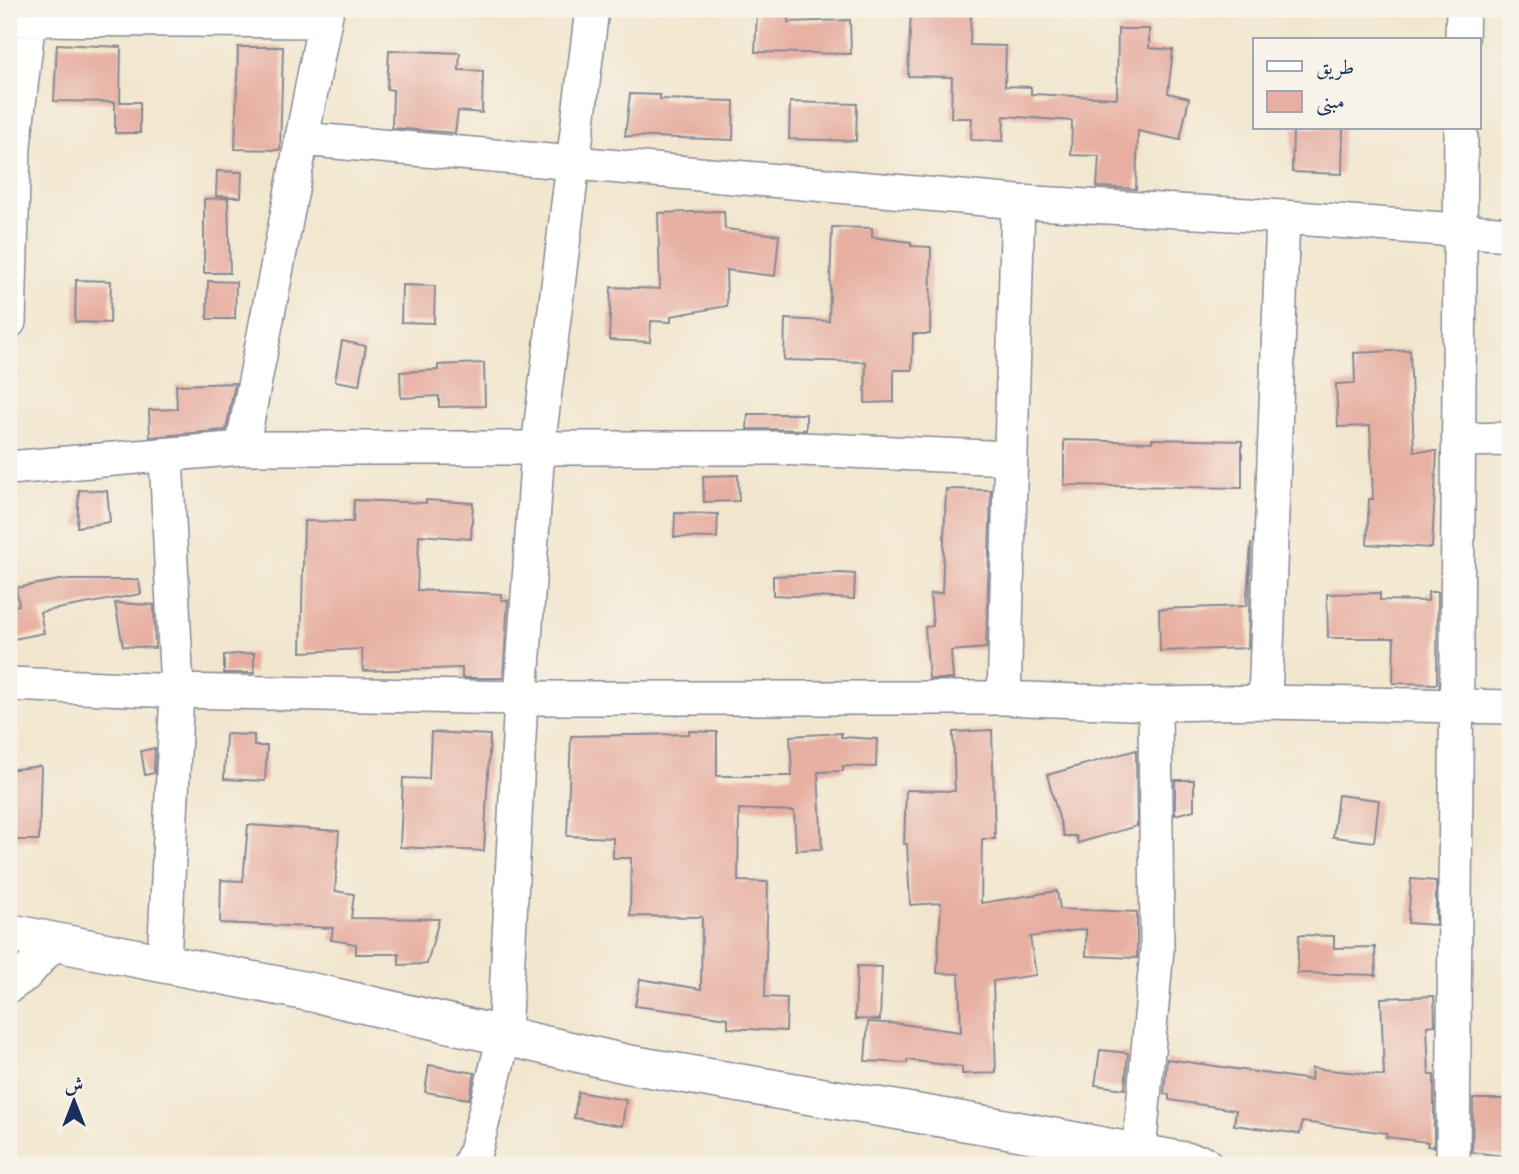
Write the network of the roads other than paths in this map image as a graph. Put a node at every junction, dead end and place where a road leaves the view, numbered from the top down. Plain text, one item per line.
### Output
1 (592, 9) edge
2 (1463, 9) edge
3 (325, 15) edge
4 (19, 19) edge
5 (1462, 38) edge
6 (1461, 130) edge
7 (302, 139) junction
8 (11, 146) edge
9 (574, 162) junction
10 (1018, 202) junction
11 (1283, 217) junction
12 (1459, 231) junction
13 (1510, 234) edge
14 (9, 322) edge
15 (1510, 439) edge
16 (1459, 440) junction
17 (242, 448) junction
18 (538, 448) junction
19 (166, 455) junction
20 (1011, 458) junction
21 (9, 468) edge
22 (9, 684) edge
23 (177, 691) junction
24 (521, 698) junction
25 (1004, 698) junction
26 (1265, 702) junction
27 (1155, 704) junction
28 (1455, 705) junction
29 (1510, 706) edge
30 (9, 933) edge
31 (54, 942) junction
32 (164, 962) junction
33 (9, 986) edge
34 (504, 1037) junction
35 (1139, 1153) junction
36 (470, 1165) edge
37 (1203, 1165) edge
38 (1452, 1165) edge

1 - 9 street
2 - 5 street
3 - 4 street
3 - 7 street
4 - 8 street
6 - 12 street
7 - 9 street
7 - 17 street
8 - 14 street
9 - 10 street
9 - 18 street
10 - 11 street
10 - 20 street
11 - 12 street
11 - 26 street
12 - 13 street
12 - 16 street
15 - 16 street
16 - 28 street
17 - 18 street
17 - 19 street
18 - 20 street
18 - 24 street
19 - 21 street
19 - 23 street
20 - 25 street
22 - 23 street
23 - 24 street
23 - 32 street
24 - 25 street
24 - 34 street
25 - 27 street
26 - 27 street
26 - 28 street
27 - 35 street
28 - 29 street
28 - 38 street
30 - 31 street
31 - 32 street
31 - 33 street
32 - 34 street
34 - 35 street
34 - 36 street
35 - 37 street

